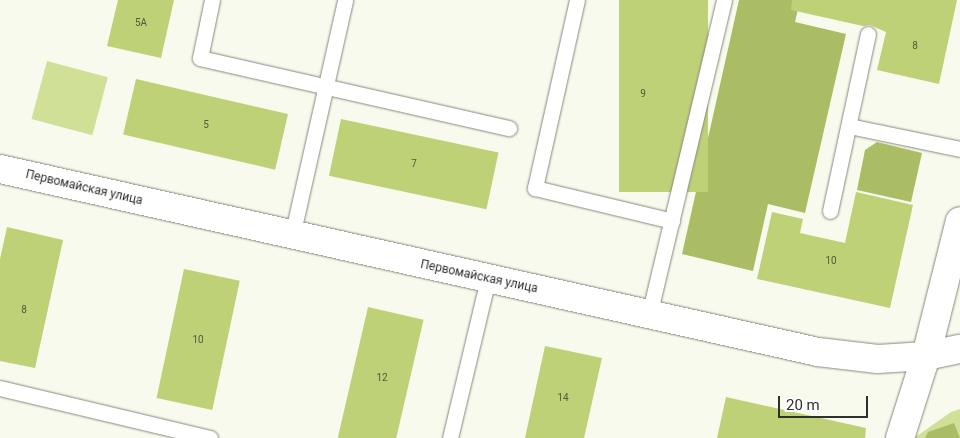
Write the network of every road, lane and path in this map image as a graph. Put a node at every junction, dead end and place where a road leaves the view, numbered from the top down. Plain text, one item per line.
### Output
1 (212, 0) edge
2 (345, 0) edge
3 (577, 0) edge
4 (724, 0) edge
5 (868, 34) dead end
6 (326, 87) junction
7 (849, 126) junction
8 (509, 128) dead end
9 (960, 149) edge
10 (0, 169) edge
11 (830, 211) dead end
12 (672, 220) junction
13 (960, 221) edge
14 (292, 236) junction
15 (488, 279) junction
16 (649, 315) junction
17 (960, 349) edge
18 (926, 356) junction
19 (0, 388) edge
20 (177, 430) junction
21 (163, 438) edge
22 (210, 438) edge
23 (450, 438) edge
24 (900, 438) edge

1 - 6 lane
2 - 6 lane
3 - 12 lane
4 - 12 lane
5 - 7 lane
6 - 8 lane
6 - 14 lane
7 - 9 lane
7 - 11 lane
10 - 14 main road, Первомайская улица
12 - 16 lane
13 - 18 main road
14 - 15 main road, Первомайская улица
15 - 16 main road, Первомайская улица
15 - 23 lane
16 - 18 main road, Первомайская улица
17 - 18 main road, Первомайская улица
18 - 24 main road
19 - 20 lane
20 - 21 lane
20 - 22 lane

